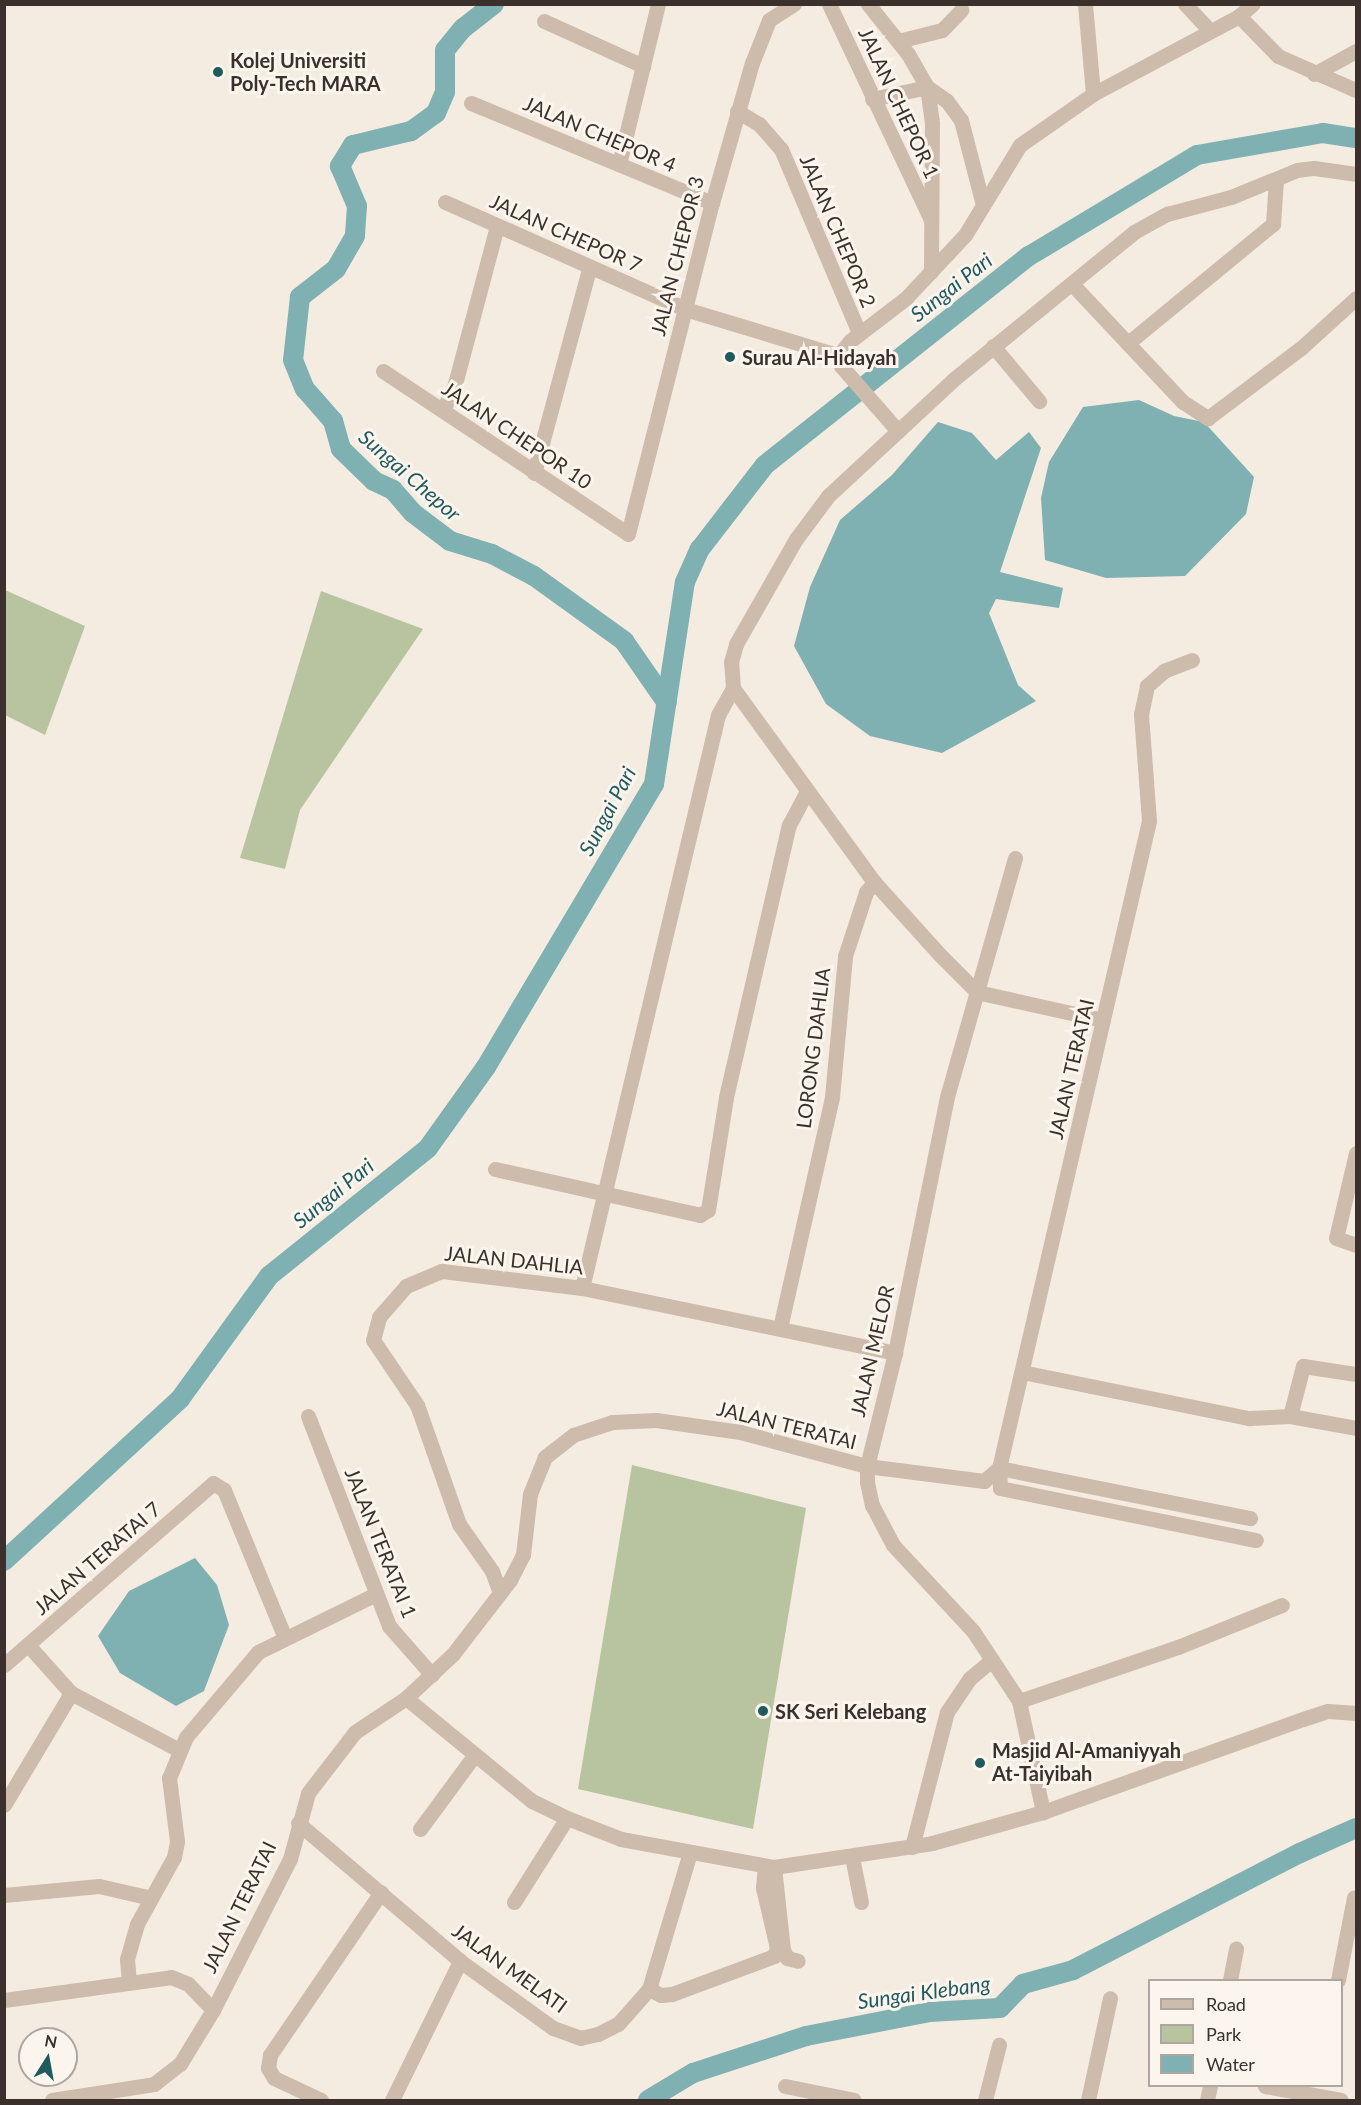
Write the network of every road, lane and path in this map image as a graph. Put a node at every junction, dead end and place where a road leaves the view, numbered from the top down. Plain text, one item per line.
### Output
1 (658, 4) edge
2 (794, 4) edge
3 (829, 4) edge
4 (868, 4) edge
5 (1085, 4) edge
6 (1185, 4) edge
7 (1253, 4) edge
8 (961, 10) dead end
9 (1239, 16) junction
10 (544, 21) dead end
11 (1210, 31) junction
12 (898, 41) junction
13 (1356, 51) edge
14 (643, 66) junction
15 (1314, 74) junction
16 (927, 87) junction
17 (1356, 90) edge
18 (1094, 94) junction
19 (872, 99) junction
20 (471, 103) dead end
21 (737, 111) junction
22 (619, 164) junction
23 (1356, 174) edge
24 (1276, 180) junction
25 (445, 202) dead end
26 (712, 203) junction
27 (983, 205) junction
28 (931, 220) junction
29 (497, 226) junction
30 (590, 266) junction
31 (931, 272) junction
32 (1072, 284) junction
33 (1356, 298) edge
34 (685, 309) junction
35 (859, 333) junction
36 (1128, 343) junction
37 (993, 346) junction
38 (841, 356) junction
39 (383, 371) dead end
40 (1039, 401) dead end
41 (443, 410) junction
42 (898, 431) junction
43 (534, 473) junction
44 (628, 534) joint
45 (1192, 660) dead end
46 (733, 688) junction
47 (807, 791) junction
48 (1015, 858) dead end
49 (874, 882) junction
50 (977, 992) junction
51 (1103, 1020) junction
52 (1356, 1154) edge
53 (495, 1169) dead end
54 (603, 1194) junction
55 (1356, 1245) edge
56 (582, 1288) junction
57 (780, 1328) junction
58 (895, 1353) junction
59 (1022, 1372) junction
60 (1356, 1374) edge
61 (308, 1416) dead end
62 (1290, 1416) junction
63 (1356, 1428) edge
64 (867, 1466) junction
65 (999, 1468) junction
66 (1250, 1518) dead end
67 (1256, 1540) dead end
68 (500, 1593) junction
69 (376, 1594) junction
70 (1282, 1605) dead end
71 (285, 1638) junction
72 (29, 1646) junction
73 (992, 1660) junction
74 (4, 1665) edge
75 (432, 1675) junction
76 (70, 1693) junction
77 (406, 1698) junction
78 (1019, 1701) junction
79 (1356, 1713) edge
80 (179, 1750) junction
81 (473, 1757) junction
82 (4, 1805) edge
83 (1043, 1812) junction
84 (567, 1818) junction
85 (298, 1823) junction
86 (420, 1829) dead end
87 (912, 1847) junction
88 (690, 1852) junction
89 (852, 1857) junction
90 (769, 1867) junction
91 (381, 1892) junction
92 (4, 1895) edge
93 (151, 1898) junction
94 (1354, 1898) dead end
95 (514, 1902) dead end
96 (861, 1902) dead end
97 (1236, 1949) dead end
98 (460, 1961) junction
99 (798, 1961) dead end
100 (1230, 1979) edge
101 (1338, 1979) edge
102 (129, 1983) junction
103 (649, 1989) junction
104 (1110, 1998) dead end
105 (4, 2000) edge
106 (213, 2010) junction
107 (999, 2045) dead end
108 (785, 2086) dead end
109 (1285, 2087) edge
110 (1316, 2090) edge
111 (52, 2100) edge
112 (321, 2100) edge
113 (392, 2100) edge
114 (854, 2100) edge
115 (985, 2100) edge
116 (1088, 2100) edge
117 (1341, 2100) edge

1 - 14 street
2 - 21 street, JALAN CHEPOR 3
3 - 19 street, JALAN CHEPOR 1
4 - 12 street
5 - 18 street
6 - 11 street
7 - 9 street
8 - 12 street
9 - 11 street
9 - 15 street
10 - 14 street
11 - 18 street
12 - 16 street
13 - 15 street
14 - 22 street
15 - 17 street
16 - 19 street
16 - 27 street
16 - 28 street, JALAN CHEPOR 1
18 - 27 street
19 - 28 street, JALAN CHEPOR 1
20 - 22 street, JALAN CHEPOR 4
21 - 26 street, JALAN CHEPOR 3
21 - 35 street, JALAN CHEPOR 2
22 - 26 street, JALAN CHEPOR 4
23 - 24 street
24 - 32 street
24 - 36 street
25 - 29 street, JALAN CHEPOR 7
26 - 34 street, JALAN CHEPOR 3
27 - 31 street
28 - 31 street, JALAN CHEPOR 1
29 - 30 street, JALAN CHEPOR 7
29 - 41 street
30 - 34 street, JALAN CHEPOR 7
30 - 43 street
31 - 35 street
32 - 36 street
32 - 37 street
33 - 36 street
34 - 38 street, JALAN CHEPOR 7
34 - 44 street, JALAN CHEPOR 3
35 - 38 street, JALAN CHEPOR 2
37 - 40 street
37 - 42 street
38 - 42 street
39 - 41 street, JALAN CHEPOR 10
41 - 43 street, JALAN CHEPOR 10
42 - 46 street
43 - 44 street, JALAN CHEPOR 10
45 - 51 street, JALAN TERATAI
46 - 47 street
46 - 54 street
47 - 49 street
47 - 54 street
48 - 50 street, JALAN MELOR
49 - 50 street
49 - 57 street, LORONG DAHLIA
50 - 51 street
50 - 58 street, JALAN MELOR
51 - 59 street, JALAN TERATAI
52 - 55 street
53 - 54 street
54 - 56 street
56 - 57 street, JALAN DAHLIA
56 - 68 street, JALAN DAHLIA
57 - 58 street, JALAN DAHLIA
58 - 64 street, JALAN MELOR
59 - 62 street
59 - 65 street, JALAN TERATAI
60 - 62 street
61 - 69 street, JALAN TERATAI 1
62 - 63 street
64 - 65 street, JALAN TERATAI
64 - 68 street, JALAN TERATAI
64 - 73 street, JALAN MELOR
65 - 66 street
65 - 67 street
68 - 75 street, JALAN TERATAI
69 - 71 street
69 - 75 street, JALAN TERATAI 1
70 - 78 street
71 - 72 street, JALAN TERATAI 7
71 - 80 street
72 - 74 street, JALAN TERATAI 7
72 - 76 street
73 - 78 street, JALAN MELOR
73 - 87 street
75 - 77 street, JALAN TERATAI
76 - 80 street
76 - 82 street
77 - 81 street
77 - 85 street, JALAN TERATAI
78 - 83 street, JALAN MELOR
79 - 83 street
80 - 93 street
81 - 84 street
81 - 86 street
83 - 87 street
84 - 88 street
84 - 95 street
85 - 91 street, JALAN MELATI
85 - 106 street, JALAN TERATAI
87 - 89 street
88 - 90 street
88 - 103 street, JALAN MELATI
89 - 90 street
89 - 96 street
90 - 99 street
90 - 103 street
91 - 98 street, JALAN MELATI
91 - 112 street
92 - 93 street
93 - 102 street
94 - 101 street
97 - 100 street
98 - 103 street, JALAN MELATI
98 - 113 street
102 - 105 street
102 - 106 street
104 - 116 street
106 - 111 street, JALAN TERATAI
107 - 115 street
108 - 114 street
109 - 110 street
110 - 117 street

